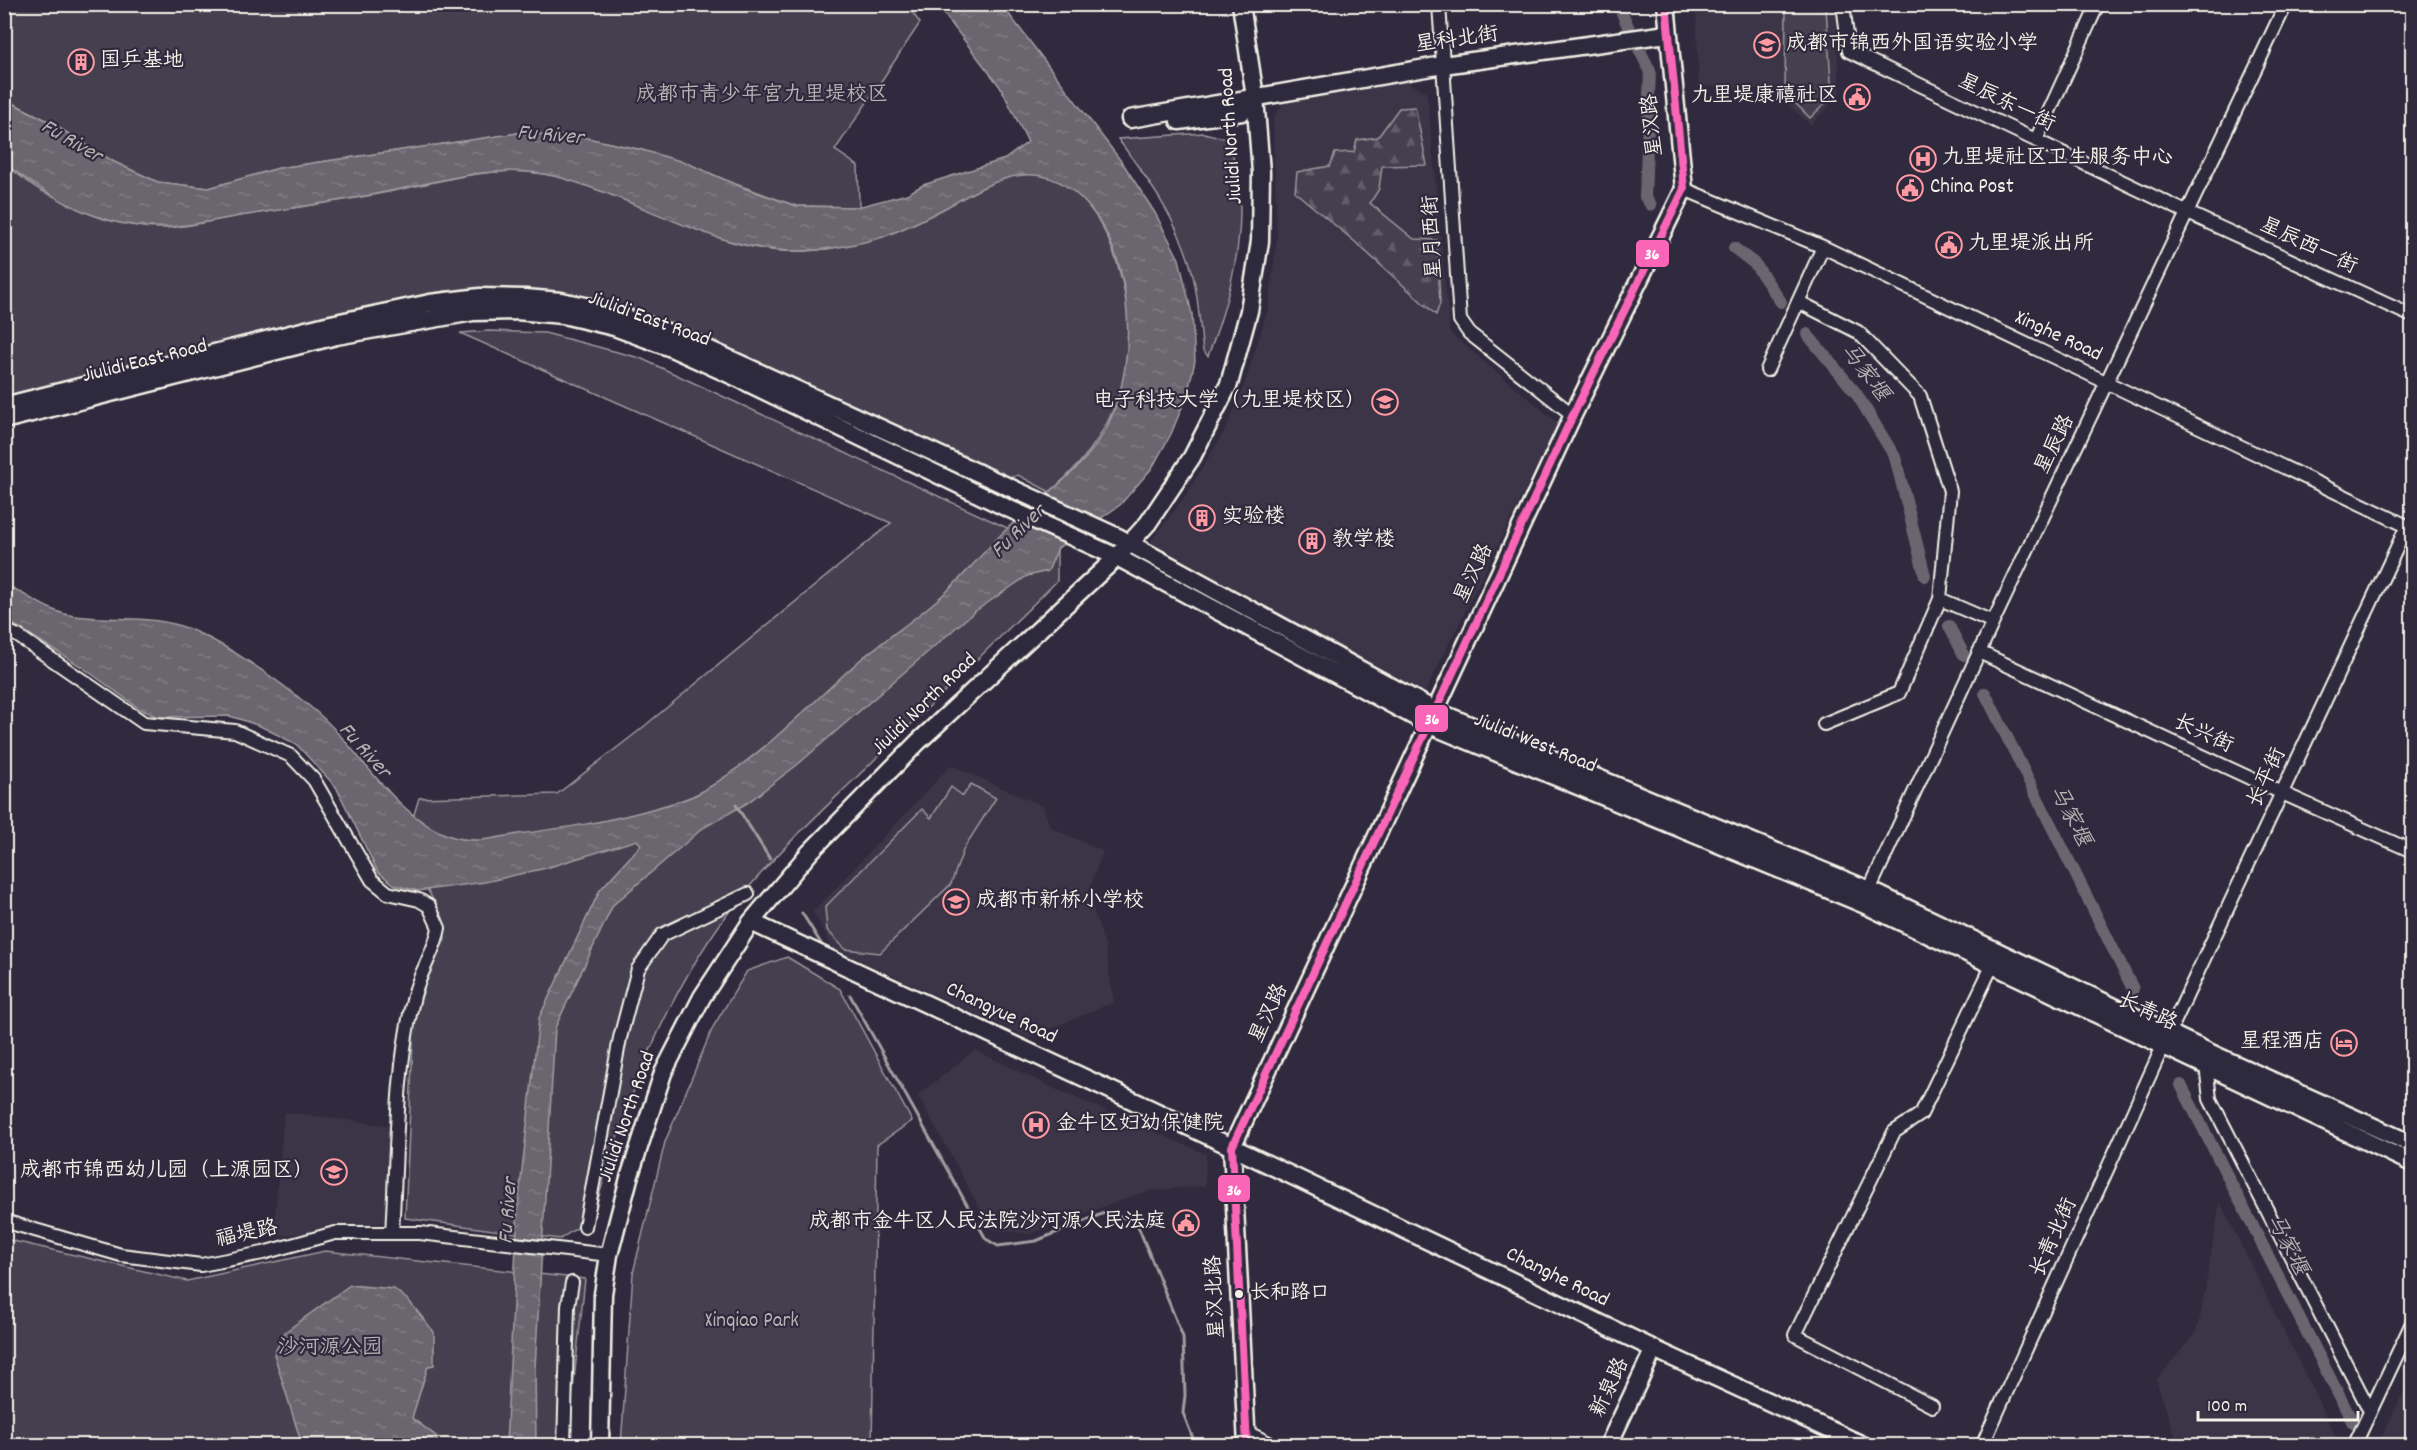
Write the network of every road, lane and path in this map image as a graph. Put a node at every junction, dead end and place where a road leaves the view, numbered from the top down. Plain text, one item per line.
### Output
1 (1241, 4) edge
2 (1439, 4) edge
3 (1666, 4) edge
4 (1843, 4) edge
5 (2098, 4) edge
6 (2286, 4) edge
7 (1667, 34) junction
8 (1443, 65) junction
9 (1255, 97) junction
10 (2036, 140) junction
11 (1684, 189) junction
12 (2188, 213) junction
13 (1823, 247) junction
14 (1799, 302) junction
15 (2412, 316) edge
16 (1767, 370) dead end
17 (2109, 382) junction
18 (4, 406) edge
19 (1573, 415) junction
20 (4, 420) edge
21 (2410, 526) edge
22 (1072, 538) joint
23 (1130, 543) junction
24 (1117, 557) junction
25 (1940, 599) junction
26 (1993, 622) junction
27 (4, 630) edge
28 (1979, 652) junction
29 (1433, 718) junction
30 (1824, 724) dead end
31 (2282, 793) junction
32 (2412, 851) edge
33 (748, 894) dead end
34 (1866, 897) junction
35 (751, 922) junction
36 (1992, 966) junction
37 (2167, 1039) junction
38 (2206, 1065) junction
39 (2412, 1144) edge
40 (1232, 1147) junction
41 (2412, 1163) edge
42 (4, 1221) edge
43 (585, 1227) dead end
44 (392, 1233) junction
45 (609, 1255) junction
46 (572, 1283) dead end
47 (2412, 1323) edge
48 (1654, 1350) junction
49 (1932, 1406) dead end
50 (2370, 1411) junction
51 (1247, 1439) edge
52 (564, 1446) edge
53 (600, 1446) edge
54 (1275, 1446) edge
55 (1608, 1446) edge
56 (1865, 1446) edge
57 (1982, 1446) edge
58 (2354, 1446) edge

1 - 9 street, Jiulidi North Road
2 - 8 street, 星月西街
3 - 7 street, 星汉路
4 - 10 street, 星辰东一街
5 - 10 street
6 - 12 street, 星辰路
7 - 8 street, 星科北街
7 - 11 street, 星汉路
8 - 9 street, 星科北街
8 - 19 street, 星月西街
9 - 9 street, 星科北街
9 - 23 street, Jiulidi North Road
10 - 12 street, 星辰东一街
11 - 13 street, Xinghe Road
11 - 19 street, 星汉路
12 - 15 street, 星辰西一街
12 - 17 street, 星辰路
13 - 14 street
13 - 17 street, Xinghe Road
14 - 16 street
14 - 25 street
17 - 21 street, Xinghe Road
17 - 26 street, 星辰路
18 - 23 street
19 - 29 street, 星汉路
20 - 22 street, Jiulidi East Road
21 - 31 street, 长平街
22 - 24 street, Jiulidi West Road
23 - 24 street, Jiulidi North Road
23 - 29 street
24 - 29 street, Jiulidi West Road
24 - 35 street, Jiulidi North Road
25 - 26 street
25 - 30 street
26 - 28 street, 星辰路
27 - 44 street
28 - 31 street, 长兴街
28 - 34 street, 星辰路
29 - 34 street, Jiulidi West Road
29 - 40 street, 星汉路
31 - 32 street, 长兴街
31 - 37 street, 长平街
33 - 43 street
34 - 36 street, 长青路
34 - 37 street
35 - 40 street, Changyue Road
35 - 45 street, Jiulidi North Road
36 - 37 street, 长青路
36 - 49 street
37 - 38 street, 长青路
37 - 39 street
37 - 57 street, 长青北街
38 - 41 street, 长青路
38 - 50 street
40 - 48 street, Changhe Road
40 - 51 street, 星汉北路
42 - 44 street, 福堤路
44 - 45 street, 福堤路
45 - 53 street, Jiulidi North Road
46 - 52 street
47 - 50 street
48 - 55 street, 新泉路
48 - 56 street, Changhe Road
50 - 58 street
51 - 54 street

